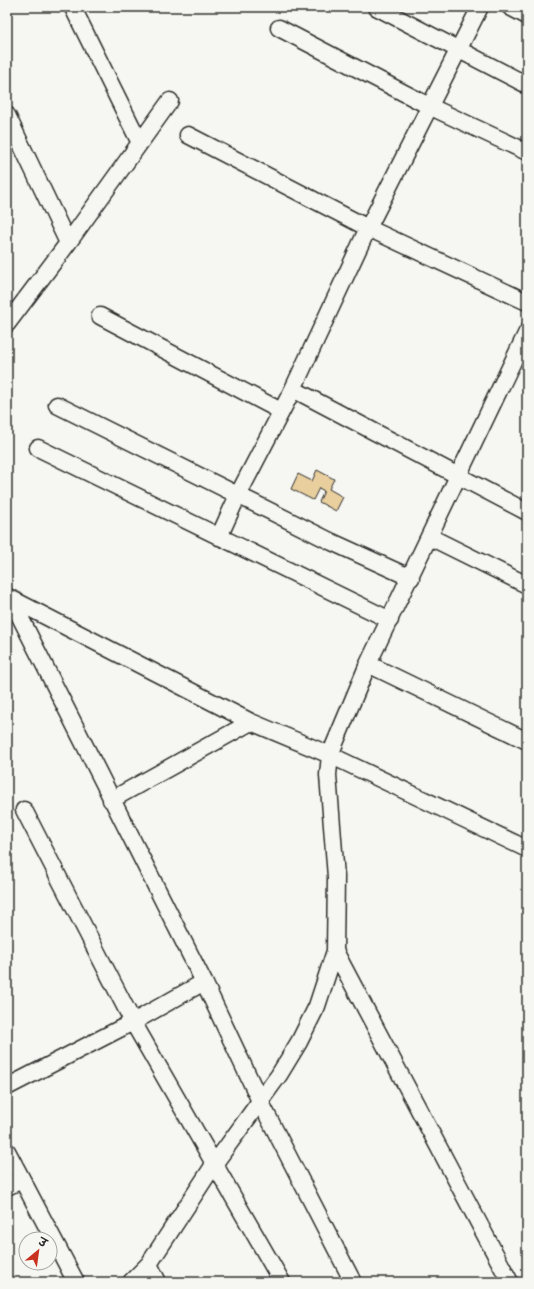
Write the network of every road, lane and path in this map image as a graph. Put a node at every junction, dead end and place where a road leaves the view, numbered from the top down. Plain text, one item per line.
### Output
1 (376, 7) edge
2 (480, 7) edge
3 (510, 7) edge
4 (73, 8) dead end
5 (527, 16) edge
6 (279, 28) dead end
7 (459, 50) junction
8 (527, 85) edge
9 (170, 101) dead end
10 (431, 107) junction
11 (7, 114) edge
12 (188, 135) dead end
13 (140, 143) junction
14 (527, 152) edge
15 (368, 228) junction
16 (68, 243) junction
17 (527, 302) edge
18 (100, 316) dead end
19 (7, 324) edge
20 (527, 332) edge
21 (293, 389) junction
22 (56, 405) dead end
23 (281, 411) junction
24 (38, 448) dead end
25 (458, 477) junction
26 (238, 495) junction
27 (527, 512) edge
28 (219, 537) junction
29 (430, 537) junction
30 (411, 578) junction
31 (527, 585) edge
32 (9, 598) edge
33 (390, 620) junction
34 (368, 664) junction
35 (251, 722) junction
36 (527, 741) edge
37 (330, 755) junction
38 (111, 800) junction
39 (24, 810) dead end
40 (527, 849) edge
41 (335, 951) junction
42 (204, 982) junction
43 (133, 1022) junction
44 (7, 1087) edge
45 (260, 1101) junction
46 (7, 1151) edge
47 (215, 1163) junction
48 (21, 1180) junction
49 (7, 1187) edge
50 (149, 1264) junction
51 (76, 1282) edge
52 (131, 1282) edge
53 (158, 1282) edge
54 (282, 1282) edge
55 (353, 1282) edge
56 (510, 1282) edge

1 - 7 street
2 - 7 street
3 - 5 street
4 - 13 street
6 - 10 street
7 - 8 street
7 - 10 street
9 - 13 street
10 - 14 street
10 - 15 street
11 - 16 street
12 - 15 street
13 - 16 street
15 - 17 street
15 - 21 street
16 - 19 street
18 - 23 street
20 - 25 street
21 - 23 street
21 - 25 street
22 - 26 street
23 - 26 street
24 - 28 street
25 - 27 street
25 - 29 street
26 - 28 street
26 - 30 street
28 - 33 street
29 - 30 street
29 - 31 street
30 - 33 street
32 - 35 street
32 - 38 street
33 - 34 street
34 - 36 street
34 - 37 street
35 - 37 street
35 - 38 street
37 - 40 street
37 - 41 street
38 - 42 street
39 - 43 street
41 - 45 street
41 - 56 street
42 - 43 street
42 - 45 street
43 - 44 street
43 - 47 street
45 - 47 street
45 - 55 street
46 - 48 street
47 - 50 street
47 - 54 street
48 - 49 street
48 - 51 street
50 - 52 street
50 - 53 street

